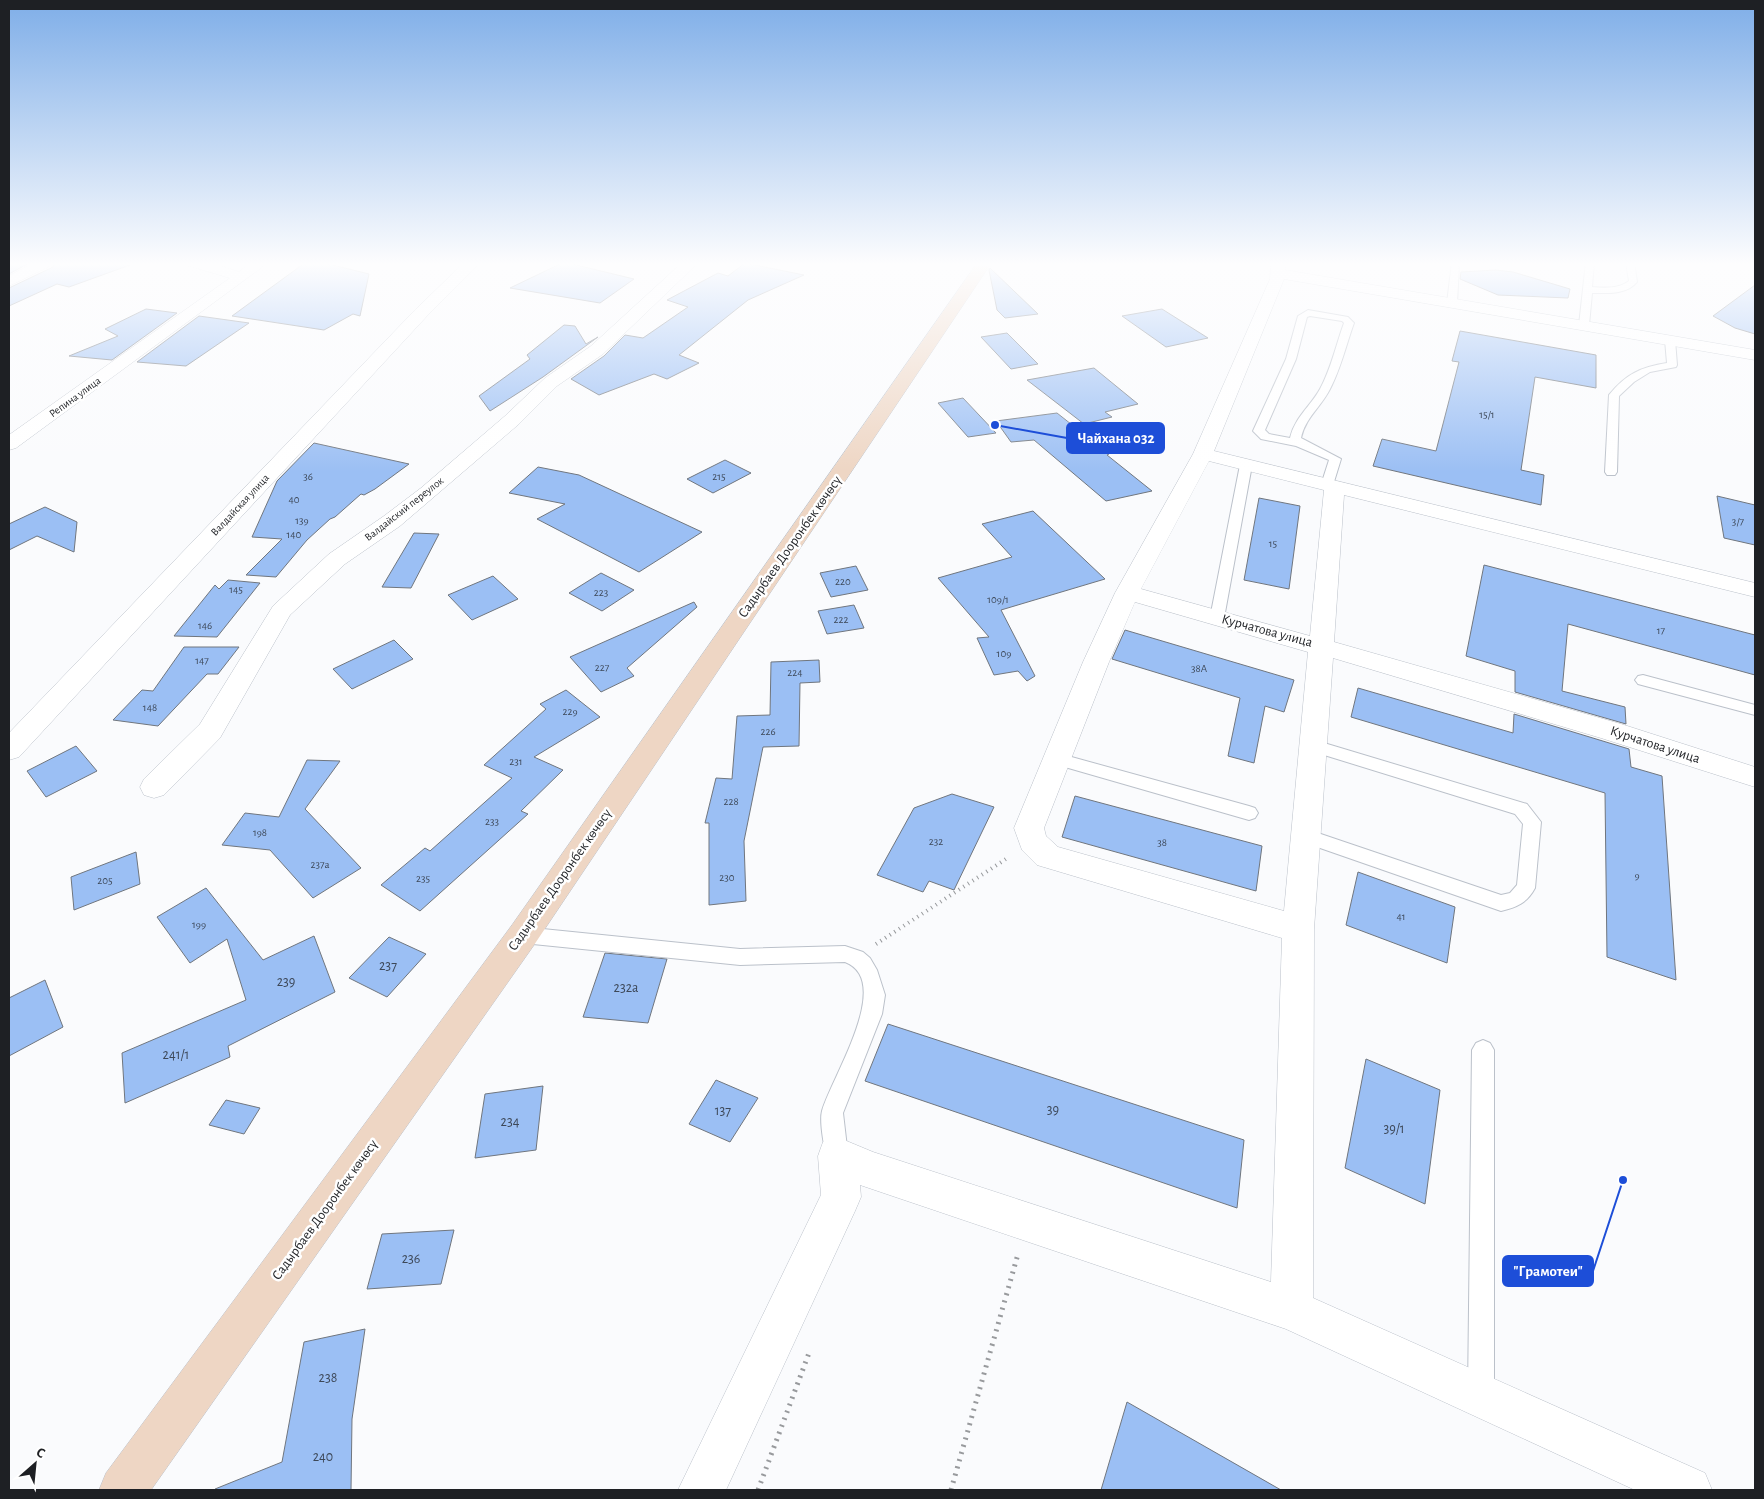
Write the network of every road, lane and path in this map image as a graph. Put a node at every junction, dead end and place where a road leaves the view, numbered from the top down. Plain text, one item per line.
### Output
1 (165, 332) edge
2 (403, 332) edge
3 (616, 332) edge
4 (937, 332) edge
5 (1255, 332) edge
6 (1299, 332) edge
7 (1346, 332) edge
8 (1624, 332) edge
9 (1670, 340) junction
10 (1755, 356) edge
11 (9, 444) edge
12 (1299, 444) junction
13 (1203, 454) junction
14 (1246, 465) junction
15 (1611, 472) dead end
16 (1330, 486) junction
17 (1755, 590) edge
18 (1127, 593) junction
19 (1217, 618) junction
20 (1321, 646) junction
21 (1643, 680) dead end
22 (1755, 710) edge
23 (1314, 746) junction
24 (9, 750) edge
25 (1057, 759) junction
26 (1755, 777) edge
27 (154, 787) dead end
28 (1249, 813) dead end
29 (1306, 836) junction
30 (1033, 842) junction
31 (1298, 929) junction
32 (522, 935) junction
33 (856, 958) junction
34 (1483, 1050) dead end
35 (837, 1156) junction
36 (1009, 1250) dead end
37 (1292, 1310) junction
38 (812, 1344) dead end
39 (1480, 1396) junction
40 (123, 1490) edge
41 (702, 1490) edge
42 (758, 1490) edge
43 (951, 1490) edge
44 (1688, 1490) edge

1 - 11 street, Репина улица
2 - 24 street, Валдайская улица
3 - 27 street, Валдайский переулок
4 - 32 main road, Садырбаев Дооронбек көчөсү
5 - 13 street
6 - 12 lane
7 - 12 lane
8 - 9 street
9 - 10 street
9 - 15 lane
12 - 16 lane
13 - 14 street
13 - 18 street
14 - 16 street
14 - 19 lane
16 - 17 street
16 - 20 street
18 - 19 street, Курчатова улица
18 - 25 street
19 - 20 street, Курчатова улица
20 - 23 street
20 - 26 street, Курчатова улица
21 - 22 lane
23 - 29 street
23 - 29 lane
25 - 28 lane
25 - 30 street
29 - 31 street
30 - 31 street
30 - 33 path
31 - 37 street
32 - 33 lane
32 - 40 main road, Садырбаев Дооронбек көчөсү
33 - 35 lane
34 - 39 lane
35 - 37 street
35 - 41 street
36 - 43 path
37 - 39 street
38 - 42 path
39 - 44 street

